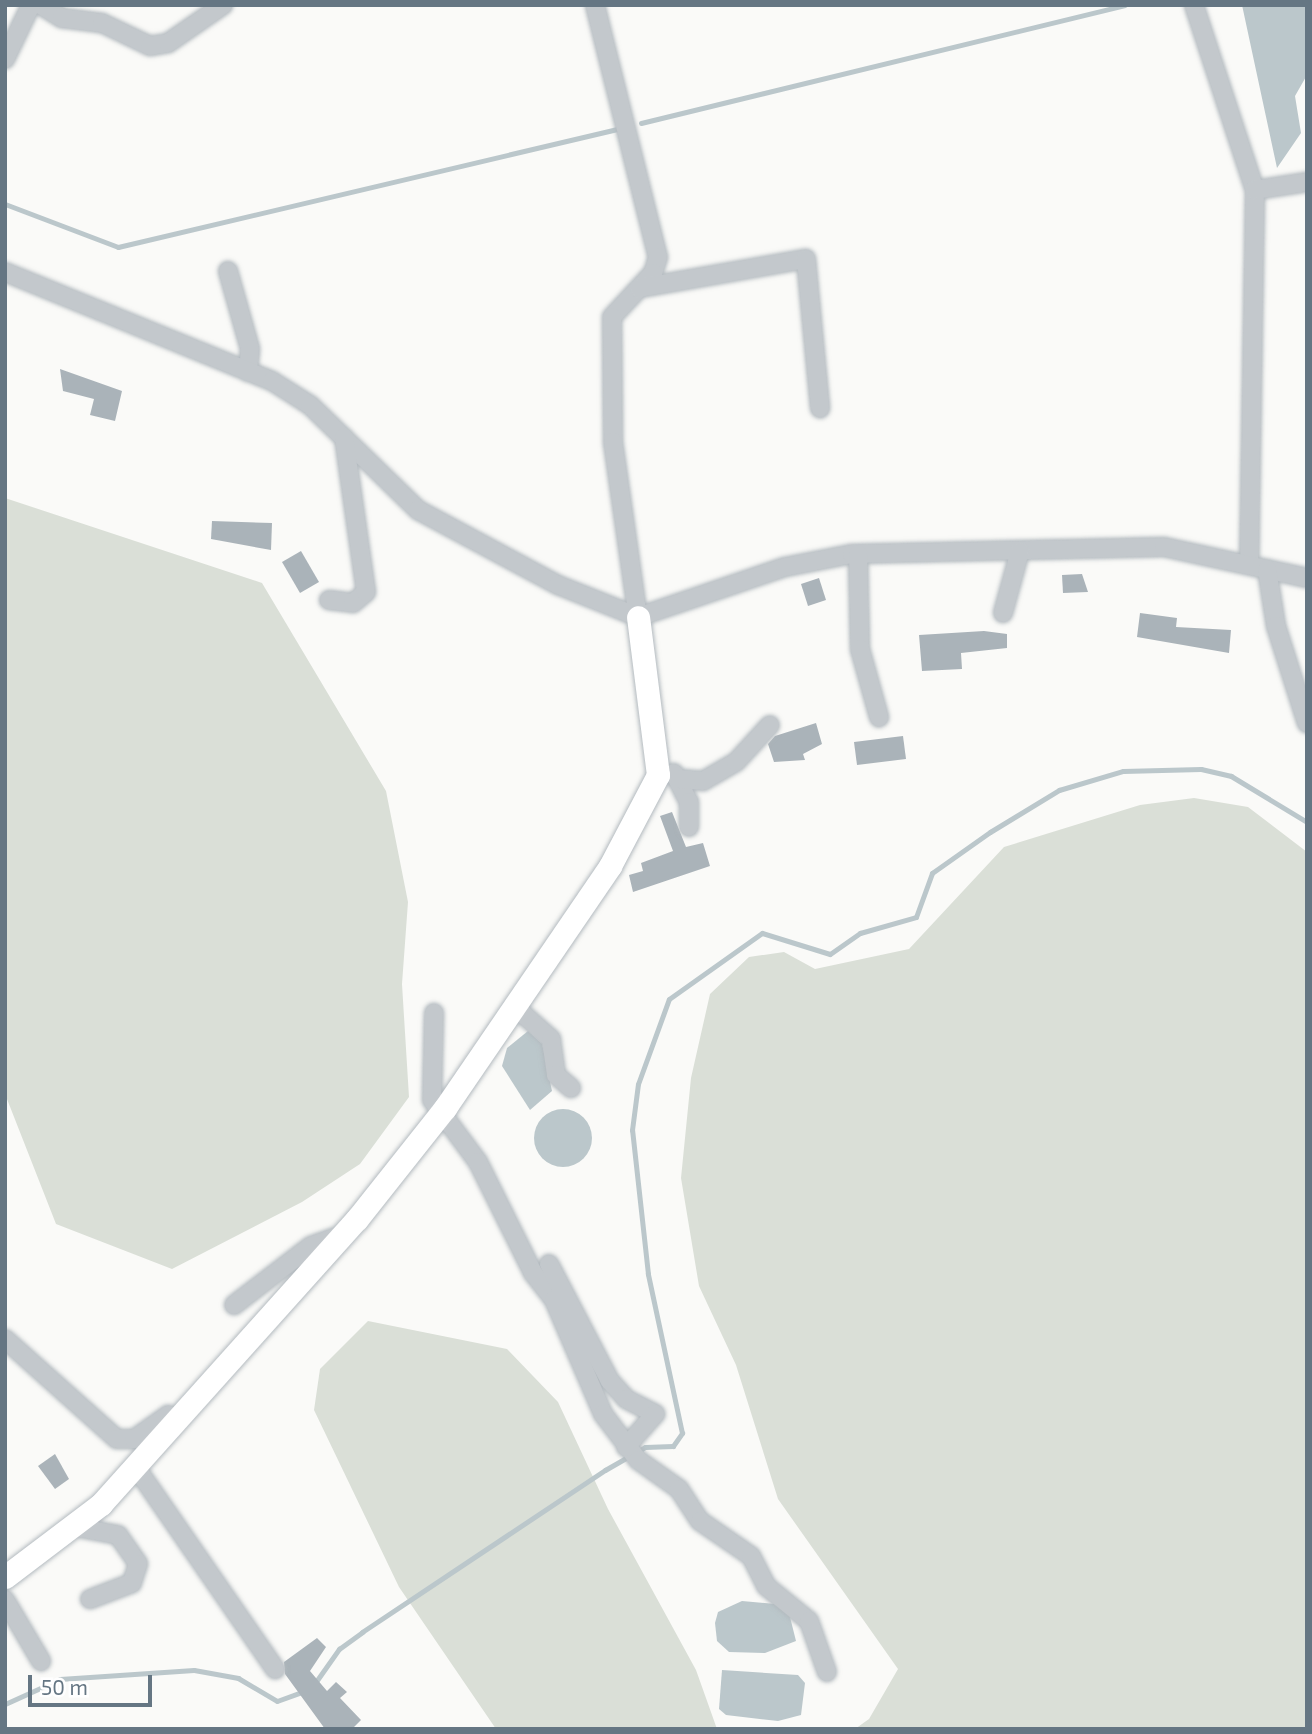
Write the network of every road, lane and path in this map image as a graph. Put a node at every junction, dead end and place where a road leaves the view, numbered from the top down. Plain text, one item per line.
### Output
1 (31, 5) edge
2 (41, 5) edge
3 (223, 5) edge
4 (595, 5) edge
5 (1194, 5) edge
6 (5, 59) edge
7 (1307, 182) edge
8 (1255, 190) junction
9 (228, 271) dead end
10 (5, 272) edge
11 (639, 288) junction
12 (248, 372) junction
13 (820, 408) dead end
14 (344, 438) junction
15 (1020, 551) junction
16 (858, 554) junction
17 (1249, 564) junction
18 (1267, 569) junction
19 (1307, 578) edge
20 (328, 600) dead end
21 (1003, 613) dead end
22 (638, 617) junction
23 (878, 717) dead end
24 (1307, 723) edge
25 (770, 725) dead end
26 (658, 768) junction
27 (680, 779) junction
28 (689, 827) dead end
29 (514, 1006) junction
30 (434, 1013) dead end
31 (571, 1088) dead end
32 (442, 1112) junction
33 (342, 1235) junction
34 (549, 1264) dead end
35 (234, 1305) dead end
36 (5, 1339) edge
37 (177, 1422) junction
38 (625, 1447) junction
39 (135, 1465) junction
40 (75, 1527) junction
41 (5, 1577) edge
42 (90, 1599) dead end
43 (5, 1600) edge
44 (41, 1661) dead end
45 (275, 1669) dead end
46 (827, 1672) dead end

1 - 6 street
2 - 3 street
4 - 11 street
5 - 8 street
7 - 8 street
8 - 17 street
9 - 12 street
10 - 12 street
11 - 13 street
11 - 22 street
12 - 14 street
14 - 20 street
14 - 22 street
15 - 16 street
15 - 17 street
15 - 21 street
16 - 22 street
16 - 23 street
17 - 18 street
18 - 19 street
18 - 24 street
22 - 26 street
25 - 27 street
26 - 27 street
26 - 29 street
27 - 28 street
29 - 31 street
29 - 32 street
30 - 32 street
32 - 33 street
32 - 38 street
33 - 35 street
33 - 37 street
34 - 38 street
36 - 37 street
37 - 39 street
38 - 46 street
39 - 40 street
39 - 45 street
40 - 41 street
40 - 42 street
43 - 44 street

